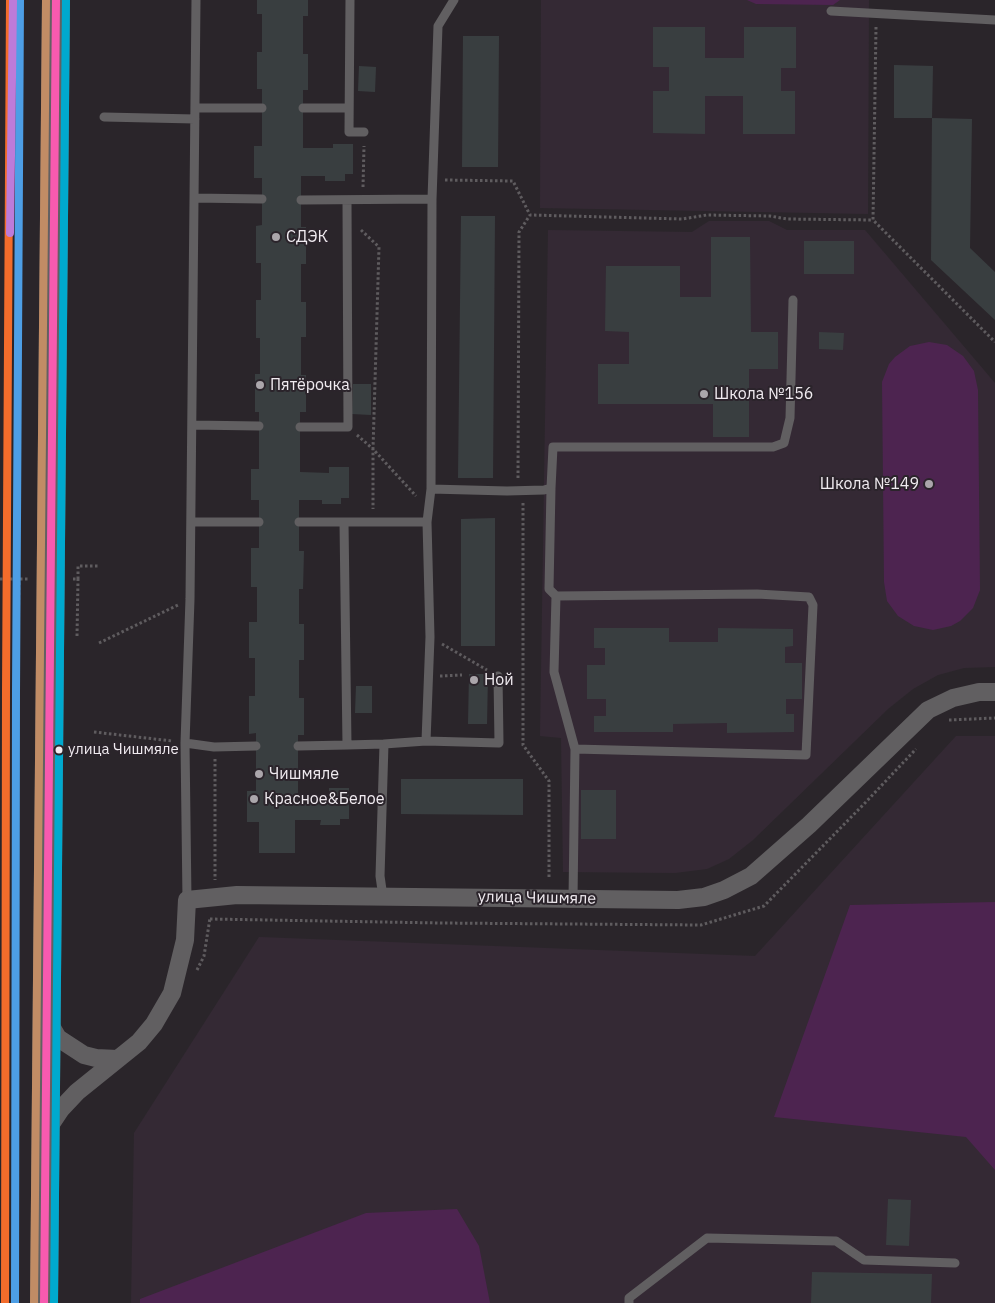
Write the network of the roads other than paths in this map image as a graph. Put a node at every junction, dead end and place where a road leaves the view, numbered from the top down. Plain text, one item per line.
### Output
1 (56, 0) edge
2 (196, 0) edge
3 (350, 0) edge
4 (454, 0) edge
5 (831, 11) dead end
6 (995, 20) edge
7 (195, 108) junction
8 (262, 108) dead end
9 (303, 108) dead end
10 (349, 108) junction
11 (104, 118) dead end
12 (195, 119) junction
13 (364, 132) road end
14 (194, 198) junction
15 (262, 199) dead end
16 (301, 200) dead end
17 (432, 200) junction
18 (347, 201) junction
19 (793, 300) dead end
20 (192, 426) junction
21 (259, 426) dead end
22 (300, 427) dead end
23 (551, 488) junction
24 (431, 489) junction
25 (191, 522) junction
26 (259, 522) dead end
27 (299, 522) dead end
28 (344, 522) junction
29 (427, 522) junction
30 (556, 596) junction
31 (498, 676) road end
32 (995, 692) edge
33 (426, 742) junction
34 (185, 743) junction
35 (384, 744) junction
36 (347, 745) junction
37 (256, 746) dead end
38 (298, 746) dead end
39 (575, 749) junction
40 (383, 897) junction
41 (573, 899) junction
42 (188, 900) junction
43 (46, 1018) junction
44 (117, 1059) junction
45 (45, 1133) junction
46 (956, 1263) dead end
47 (44, 1303) edge
48 (629, 1303) edge

1 - 43 main road
2 - 7 lane
3 - 10 lane
4 - 17 lane
5 - 6 lane
7 - 8 lane
7 - 12 lane
9 - 10 lane
10 - 13 lane
11 - 12 lane
12 - 14 lane
14 - 15 lane
14 - 20 lane
16 - 18 lane
17 - 18 lane
17 - 24 lane
18 - 22 lane
19 - 23 lane
20 - 21 lane
20 - 25 lane
23 - 24 lane
23 - 30 lane
24 - 29 lane
25 - 26 lane
25 - 34 lane
27 - 28 lane
28 - 29 lane
28 - 36 lane
29 - 33 lane
30 - 39 lane
30 - 39 lane
31 - 33 lane
32 - 41 street, улица Чишмяле
33 - 35 lane
34 - 37 lane
34 - 42 lane
35 - 36 lane
35 - 40 lane
36 - 38 lane
39 - 41 lane
40 - 41 street, улица Чишмяле
40 - 42 street, улица Чишмяле
42 - 44 street
43 - 44 street
43 - 45 main road
44 - 45 street
45 - 47 main road
46 - 48 lane

